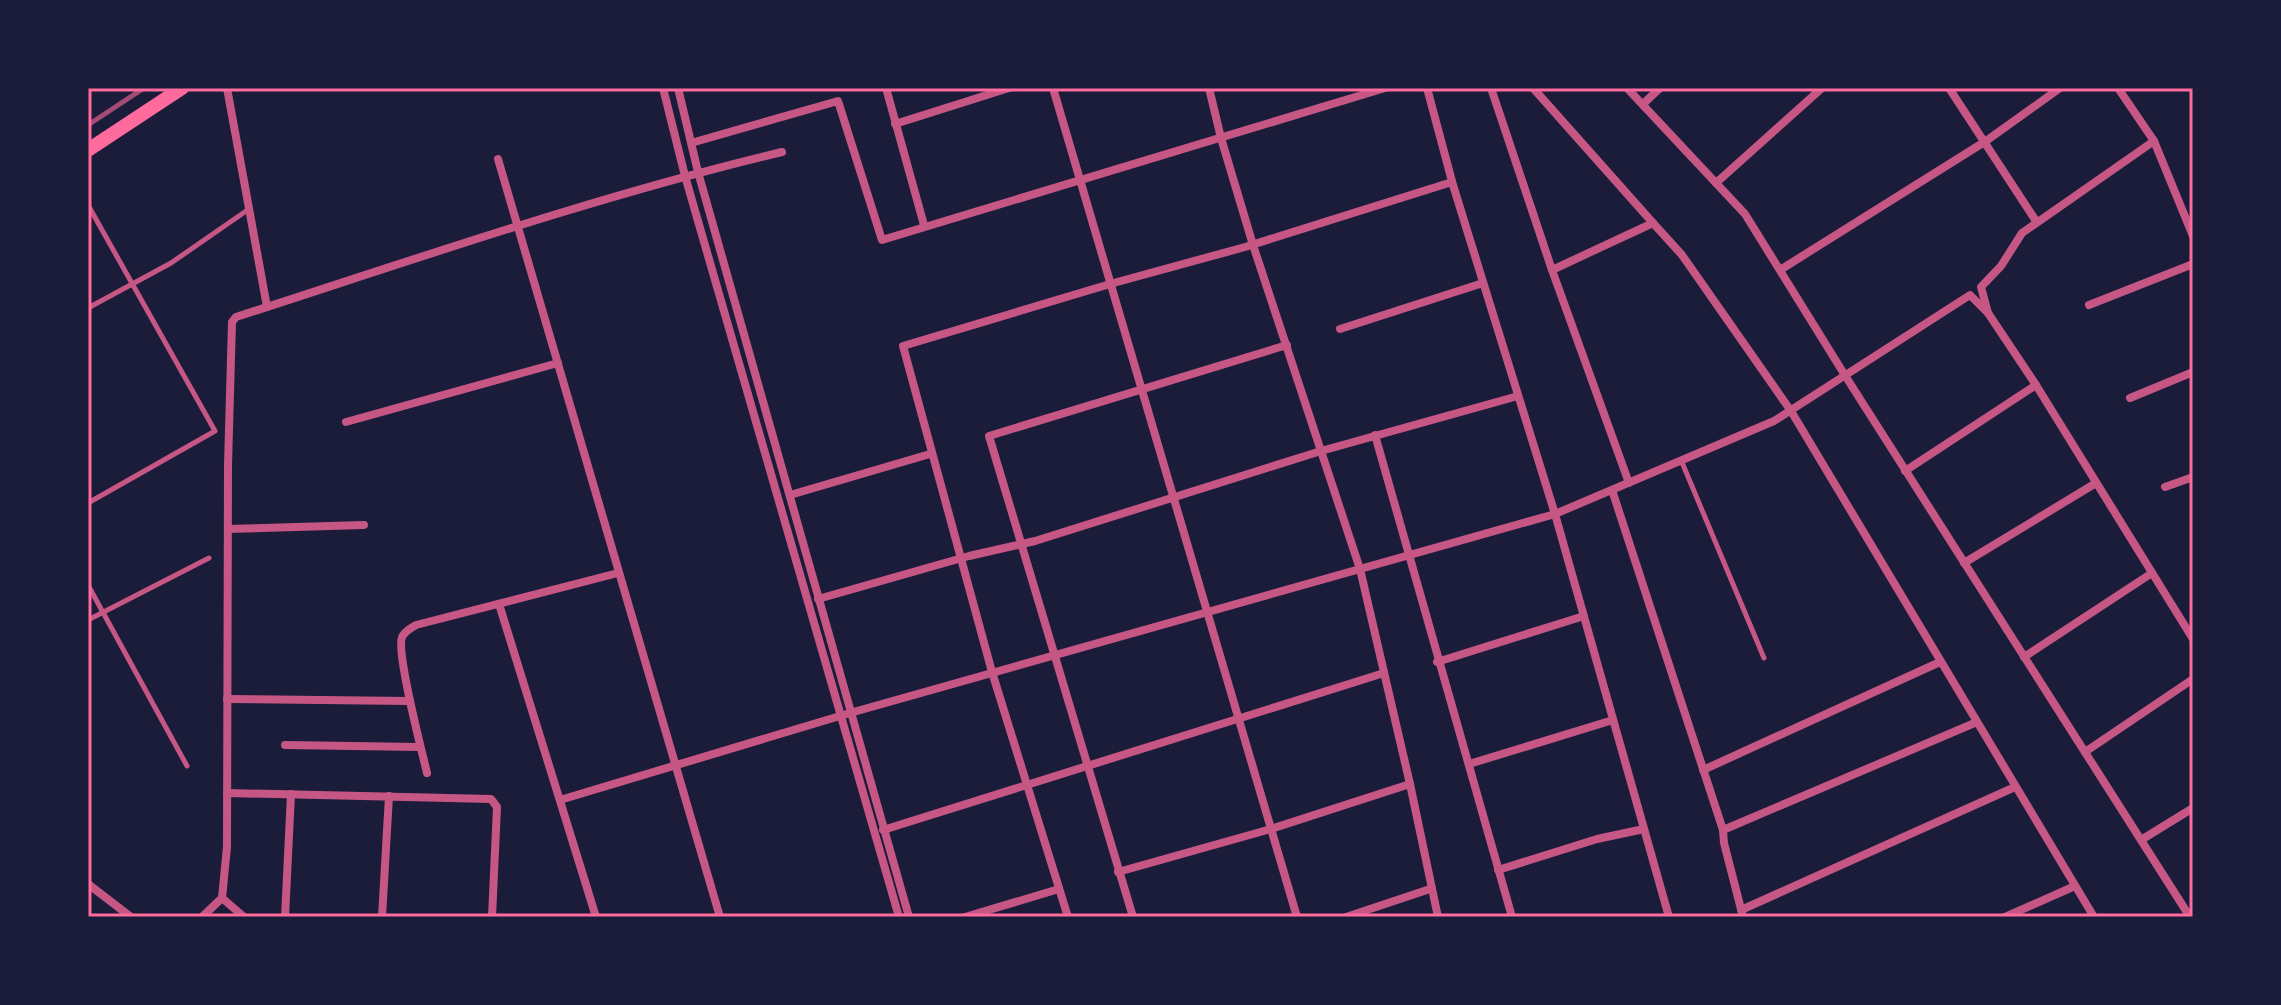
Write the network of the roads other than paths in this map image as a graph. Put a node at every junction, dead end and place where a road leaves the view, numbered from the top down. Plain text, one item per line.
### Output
1 (182, 88) edge
2 (227, 88) edge
3 (663, 88) edge
4 (678, 88) edge
5 (886, 88) edge
6 (1009, 88) edge
7 (1053, 88) edge
8 (1209, 88) edge
9 (1385, 88) edge
10 (1427, 88) edge
11 (1491, 88) edge
12 (1533, 88) edge
13 (1627, 88) edge
14 (1660, 88) edge
15 (1822, 88) edge
16 (1949, 88) edge
17 (2060, 88) edge
18 (2118, 88) edge
19 (1643, 104) junction
20 (895, 124) junction
21 (1221, 138) junction
22 (1986, 141) junction
23 (2154, 141) junction
24 (691, 143) junction
25 (88, 150) edge
26 (782, 152) dead end
27 (498, 159) dead end
28 (698, 172) junction
29 (685, 176) junction
30 (1080, 181) junction
31 (1452, 182) junction
32 (1716, 183) junction
33 (88, 205) edge
34 (249, 209) junction
35 (2036, 221) junction
36 (1653, 223) junction
37 (924, 225) junction
38 (519, 227) junction
39 (2193, 236) edge
40 (1253, 245) junction
41 (2193, 264) edge
42 (1552, 270) junction
43 (1780, 270) junction
44 (1483, 283) junction
45 (132, 284) junction
46 (1110, 284) junction
47 (2089, 305) dead end
48 (267, 307) junction
49 (88, 308) edge
50 (1988, 313) junction
51 (1340, 329) dead end
52 (1287, 345) junction
53 (558, 363) junction
54 (2193, 372) edge
55 (1846, 377) junction
56 (2036, 385) junction
57 (1141, 389) junction
58 (1518, 396) junction
59 (2130, 398) dead end
60 (1791, 411) junction
61 (346, 422) dead end
62 (1375, 435) junction
63 (1321, 451) junction
64 (930, 454) junction
65 (1681, 460) junction
66 (1905, 471) junction
67 (2193, 477) edge
68 (1629, 483) junction
69 (2096, 483) junction
70 (2165, 487) dead end
71 (1612, 490) junction
72 (790, 495) junction
73 (1173, 496) junction
74 (88, 503) edge
75 (1555, 514) junction
76 (364, 525) dead end
77 (228, 529) junction
78 (1023, 544) junction
79 (1408, 555) junction
80 (209, 558) dead end
81 (959, 559) junction
82 (1964, 563) junction
83 (1360, 569) junction
84 (618, 573) junction
85 (2152, 573) junction
86 (88, 585) edge
87 (818, 599) junction
88 (499, 604) junction
89 (103, 611) junction
90 (1207, 612) junction
91 (1584, 616) junction
92 (88, 620) edge
93 (2193, 639) edge
94 (1056, 654) junction
95 (2024, 657) junction
96 (1764, 658) dead end
97 (1437, 662) junction
98 (1940, 662) junction
99 (992, 672) junction
100 (1384, 673) junction
101 (2193, 679) edge
102 (227, 699) junction
103 (410, 701) junction
104 (850, 713) junction
105 (839, 716) junction
106 (1239, 720) junction
107 (1613, 720) junction
108 (1977, 722) junction
109 (285, 745) dead end
110 (420, 747) junction
111 (2085, 752) junction
112 (1469, 764) junction
113 (1087, 765) junction
114 (187, 766) dead end
115 (676, 766) junction
116 (1703, 770) junction
117 (427, 773) dead end
118 (1025, 784) junction
119 (1410, 784) junction
120 (2015, 787) junction
121 (227, 793) junction
122 (291, 794) junction
123 (389, 796) junction
124 (560, 800) junction
125 (2193, 808) edge
126 (1271, 829) junction
127 (1644, 829) junction
128 (883, 830) junction
129 (1723, 830) junction
130 (2141, 840) junction
131 (1498, 870) junction
132 (1118, 872) junction
133 (88, 884) edge
134 (2075, 886) junction
135 (1059, 889) junction
136 (1430, 889) junction
137 (222, 898) junction
138 (1742, 914) edge
139 (131, 917) edge
140 (202, 917) edge
141 (244, 917) edge
142 (285, 917) edge
143 (382, 917) edge
144 (492, 917) edge
145 (596, 917) edge
146 (720, 917) edge
147 (899, 917) edge
148 (909, 917) edge
149 (965, 917) edge
150 (1068, 917) edge
151 (1133, 917) edge
152 (1297, 917) edge
153 (1346, 917) edge
154 (1438, 917) edge
155 (1512, 917) edge
156 (1669, 917) edge
157 (2005, 917) edge
158 (2094, 917) edge
159 (2190, 917) edge

1 - 25 main road
2 - 34 street
3 - 29 street
4 - 24 street
5 - 20 street
6 - 20 street
7 - 30 street
8 - 21 street
9 - 21 street
10 - 31 street
11 - 42 street
12 - 36 street
13 - 19 street
14 - 19 street
15 - 32 street
16 - 22 street
17 - 22 street
18 - 23 street
19 - 32 street
20 - 37 street
21 - 30 street
21 - 40 street
22 - 35 street
22 - 43 street
23 - 35 street
23 - 39 street
24 - 28 street
24 - 37 street
26 - 28 street
27 - 38 street
28 - 29 street
28 - 72 street
29 - 38 street
29 - 105 street
30 - 37 street
30 - 46 street
31 - 40 street
31 - 44 street
32 - 43 street
33 - 45 lane
34 - 45 lane
34 - 48 street
35 - 50 street
36 - 42 street
36 - 60 street
38 - 48 street
38 - 53 street
40 - 46 street
40 - 52 street
41 - 47 street
42 - 68 street
43 - 55 street
44 - 51 street
44 - 58 street
45 - 49 lane
45 - 74 lane
46 - 57 street
46 - 64 street
48 - 77 street
50 - 55 street
50 - 56 street
52 - 57 street
52 - 63 street
53 - 61 street
53 - 84 street
54 - 59 street
55 - 60 street
55 - 66 street
56 - 66 street
56 - 69 street
57 - 73 street
57 - 78 street
58 - 62 street
58 - 75 street
60 - 65 street
60 - 98 street
62 - 63 street
62 - 79 street
63 - 73 street
63 - 83 street
64 - 72 street
64 - 81 street
65 - 68 street
65 - 96 lane
66 - 82 street
67 - 70 street
68 - 71 street
69 - 82 street
69 - 85 street
71 - 75 street
71 - 116 street
72 - 87 street
73 - 78 street
73 - 90 street
75 - 79 street
75 - 91 street
76 - 77 street
77 - 102 street
78 - 81 street
78 - 94 street
79 - 83 street
79 - 97 street
80 - 89 lane
81 - 87 street
81 - 99 street
82 - 95 street
83 - 90 street
83 - 100 street
84 - 88 street
84 - 115 street
85 - 93 street
85 - 95 street
86 - 89 lane
87 - 104 street
88 - 103 street
88 - 124 street
89 - 92 lane
89 - 114 lane
90 - 94 street
90 - 106 street
91 - 97 street
91 - 107 street
94 - 99 street
94 - 113 street
95 - 111 street
97 - 112 street
98 - 108 street
98 - 116 street
99 - 104 street
99 - 118 street
100 - 106 street
100 - 119 street
101 - 111 street
102 - 103 street
102 - 121 street
103 - 110 street
104 - 105 street
104 - 128 street
105 - 115 street
105 - 147 street
106 - 113 street
106 - 126 street
107 - 112 street
107 - 127 street
108 - 120 street
108 - 129 street
109 - 110 street
110 - 117 street
111 - 130 street
112 - 131 street
113 - 118 street
113 - 132 street
115 - 124 street
115 - 146 street
116 - 129 street
118 - 128 street
118 - 135 street
119 - 126 street
119 - 136 street
120 - 134 street
120 - 138 street
121 - 122 street
121 - 137 street
122 - 123 street
122 - 142 street
123 - 143 street
123 - 144 street
124 - 145 street
125 - 130 street
126 - 132 street
126 - 152 street
127 - 131 street
127 - 156 street
128 - 148 street
129 - 138 street
130 - 159 street
131 - 155 street
132 - 151 street
133 - 139 street
134 - 157 street
134 - 158 street
135 - 149 street
135 - 150 street
136 - 153 street
136 - 154 street
137 - 140 street
137 - 141 street

